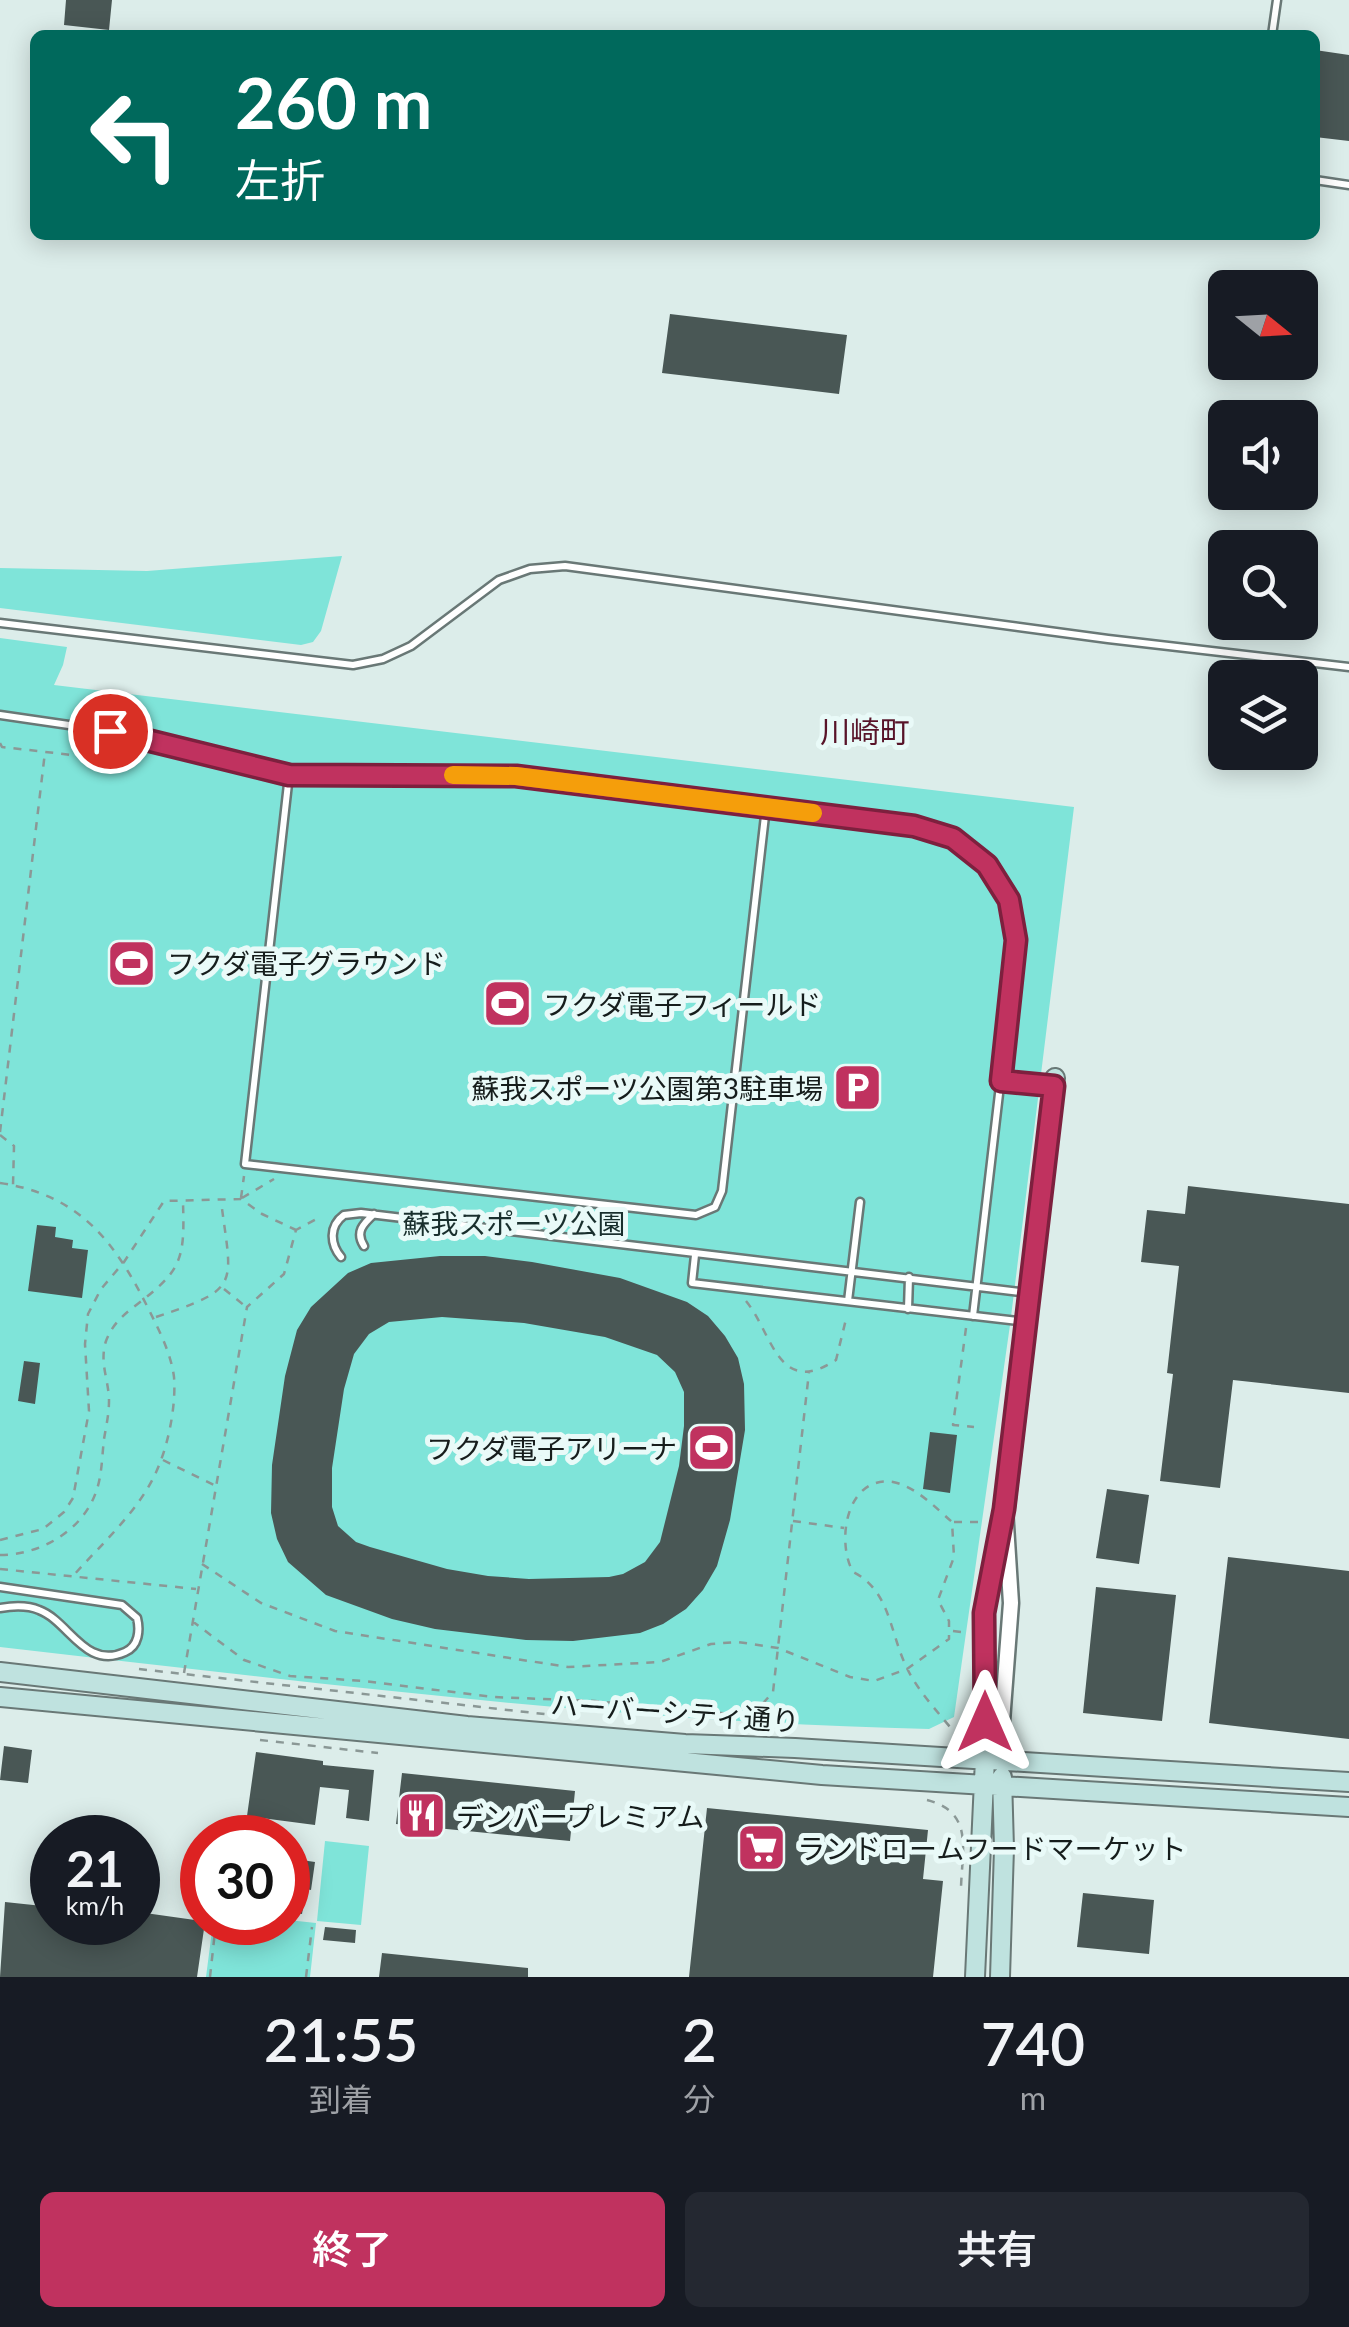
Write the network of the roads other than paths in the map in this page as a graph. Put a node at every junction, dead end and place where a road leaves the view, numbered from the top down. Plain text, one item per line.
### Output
1 (1277, 0) edge
2 (1273, 30) edge
3 (1320, 181) edge
4 (1349, 185) edge
5 (0, 623) edge
6 (1349, 667) edge
7 (0, 714) edge
8 (289, 775) junction
9 (766, 807) junction
10 (1001, 1081) junction
11 (1054, 1082) joint
12 (860, 1202) dead end
13 (375, 1214) junction
14 (364, 1246) dead end
15 (695, 1255) junction
16 (341, 1257) dead end
17 (851, 1274) junction
18 (909, 1277) junction
19 (976, 1286) junction
20 (1030, 1293) junction
21 (848, 1301) junction
22 (908, 1309) junction
23 (970, 1316) junction
24 (1026, 1322) junction
25 (1004, 1509) junction
26 (0, 1588) edge
27 (986, 1601) junction
28 (1011, 1603) junction
29 (0, 1608) edge
30 (0, 1672) edge
31 (0, 1697) edge
32 (992, 1760) junction
33 (1349, 1782) edge
34 (984, 1785) junction
35 (1004, 1788) junction
36 (1349, 1808) edge
37 (975, 1977) edge
38 (1000, 1977) edge

1 - 2 lane
3 - 4 lane
5 - 6 lane
7 - 8 lane
8 - 9 lane
8 - 9 lane
9 - 10 lane
10 - 11 lane
10 - 19 lane
11 - 20 street
12 - 17 lane
13 - 14 lane
13 - 15 lane
13 - 16 lane
15 - 17 lane
15 - 21 lane
17 - 18 lane
17 - 21 lane
18 - 19 lane
18 - 22 lane
19 - 20 lane
19 - 23 lane
20 - 24 street
21 - 22 lane
22 - 23 lane
23 - 24 lane
24 - 25 street
25 - 27 street
25 - 28 street
26 - 29 lane
27 - 28 street
27 - 32 street
28 - 32 street
30 - 32 street, ハーバーシティ通り
31 - 34 street, ハーバーシティ通り
32 - 33 street, ハーバーシティ通り
32 - 34 street
32 - 35 street
34 - 35 street, ハーバーシティ通り
34 - 37 street
35 - 36 street, ハーバーシティ通り
35 - 38 street

